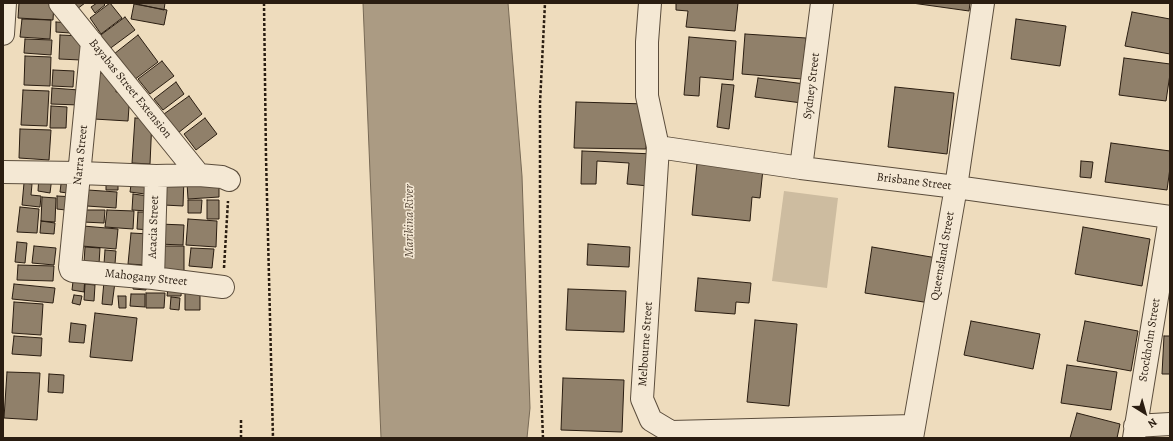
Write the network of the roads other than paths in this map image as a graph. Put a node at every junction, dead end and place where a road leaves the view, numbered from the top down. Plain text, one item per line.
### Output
1 (5, 3) edge
2 (60, 3) edge
3 (650, 3) edge
4 (822, 3) edge
5 (983, 3) edge
6 (3, 34) edge
7 (92, 42) junction
8 (658, 147) junction
9 (801, 168) junction
10 (3, 172) edge
11 (80, 173) junction
12 (199, 175) junction
13 (156, 176) junction
14 (229, 180) road end
15 (956, 187) junction
16 (1170, 217) edge
17 (70, 267) joint
18 (153, 278) junction
19 (223, 287) road end
20 (1170, 424) edge
21 (913, 432) edge
22 (1135, 432) edge

1 - 6 street
2 - 7 street, Bayabas Street Extension
3 - 8 street, Melbourne Street
4 - 9 street, Sydney Street
5 - 15 street, Queensland Street
7 - 11 street, Narra Street
7 - 12 street, Bayabas Street Extension
8 - 9 street, Brisbane Street
8 - 21 street, Melbourne Street
9 - 15 street, Brisbane Street
10 - 11 street
11 - 13 street
11 - 17 street, Narra Street
12 - 13 street
12 - 14 street
13 - 18 street, Acacia Street
15 - 16 street, Brisbane Street
15 - 21 street, Queensland Street
16 - 22 street, Stockholm Street
17 - 18 street, Mahogany Street
18 - 19 street, Mahogany Street
20 - 22 street

